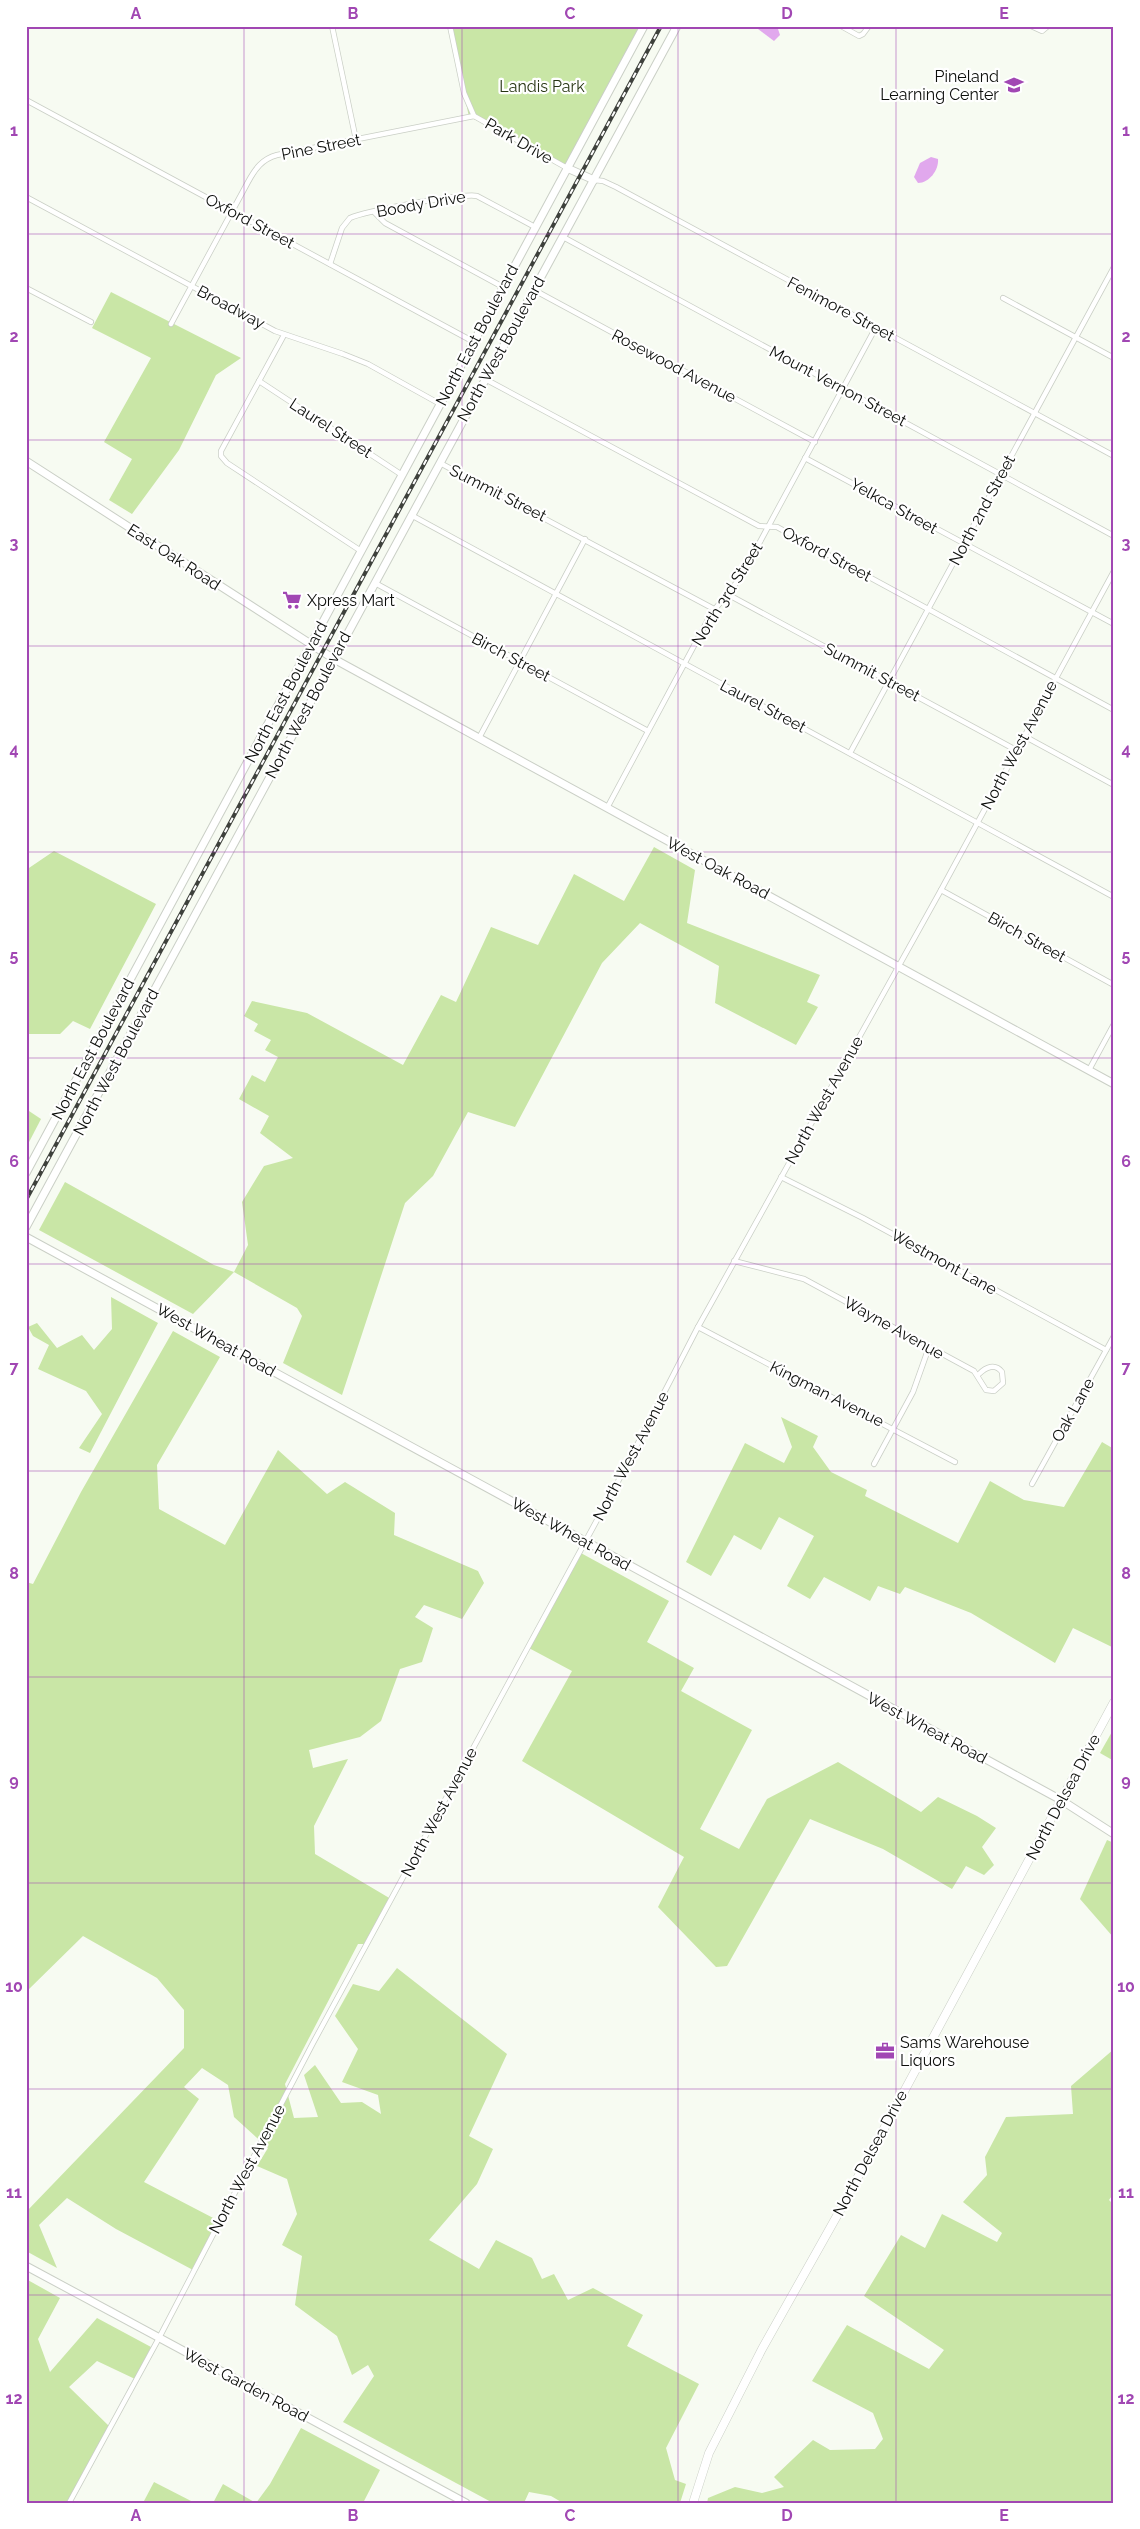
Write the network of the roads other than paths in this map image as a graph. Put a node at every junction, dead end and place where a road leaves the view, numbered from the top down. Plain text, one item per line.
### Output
1 (332, 26) edge
2 (450, 26) edge
3 (455, 26) edge
4 (644, 26) edge
5 (677, 26) edge
6 (841, 26) edge
7 (869, 26) edge
8 (1031, 26) edge
9 (1046, 28) edge
10 (451, 33) junction
11 (26, 100) edge
12 (474, 116) junction
13 (356, 140) junction
14 (567, 168) junction
15 (594, 180) junction
16 (26, 197) edge
17 (232, 211) junction
18 (374, 212) junction
19 (535, 227) junction
20 (562, 237) junction
21 (330, 264) junction
22 (1114, 268) edge
23 (192, 286) junction
24 (503, 287) junction
25 (26, 288) edge
26 (534, 290) junction
27 (1003, 298) dead end
28 (91, 322) dead end
29 (172, 324) dead end
30 (876, 327) junction
31 (284, 335) junction
32 (1076, 338) junction
33 (474, 342) junction
34 (1114, 358) edge
35 (485, 379) junction
36 (259, 381) junction
37 (843, 389) junction
38 (440, 404) junction
39 (1035, 413) junction
40 (814, 442) junction
41 (1114, 456) edge
42 (806, 458) junction
43 (26, 461) edge
44 (440, 463) junction
45 (402, 475) junction
46 (1001, 475) junction
47 (411, 515) junction
48 (769, 526) junction
49 (1114, 536) edge
50 (585, 539) junction
51 (964, 544) junction
52 (361, 552) junction
53 (1114, 571) edge
54 (375, 583) junction
55 (555, 594) junction
56 (727, 594) junction
57 (714, 608) junction
58 (928, 609) junction
59 (1091, 612) junction
60 (1114, 624) edge
61 (311, 645) junction
62 (322, 652) joint
63 (334, 659) junction
64 (519, 661) junction
65 (684, 663) junction
66 (1055, 678) junction
67 (889, 682) junction
68 (1114, 710) edge
69 (648, 730) junction
70 (1024, 736) junction
71 (479, 738) junction
72 (1016, 750) junction
73 (850, 753) junction
74 (1114, 785) edge
75 (607, 808) junction
76 (978, 822) junction
77 (941, 890) junction
78 (1114, 897) edge
79 (899, 966) junction
80 (1114, 985) edge
81 (1114, 1024) edge
82 (1089, 1070) junction
83 (1114, 1084) edge
84 (26, 1173) edge
85 (781, 1177) junction
86 (26, 1227) edge
87 (26, 1237) edge
88 (734, 1261) junction
89 (698, 1327) junction
90 (1114, 1336) edge
91 (929, 1347) junction
92 (1106, 1350) junction
93 (979, 1374) dead end
94 (892, 1428) junction
95 (955, 1462) dead end
96 (874, 1464) dead end
97 (1032, 1484) dead end
98 (585, 1542) junction
99 (1114, 1702) edge
100 (1061, 1800) junction
101 (1114, 1834) edge
102 (26, 2266) edge
103 (159, 2338) junction
104 (69, 2503) edge
105 (466, 2503) edge
106 (693, 2503) edge

1 - 13 street
2 - 10 street, Park Drive
3 - 10 street
4 - 14 main road, North East Boulevard
5 - 15 main road, North West Boulevard
6 - 7 street
8 - 9 street
10 - 12 street, Park Drive
11 - 17 street, Oxford Street
12 - 13 street, Pine Street
12 - 14 street, Park Drive
13 - 17 street, Pine Street
14 - 15 main road, Fenimore Street
14 - 19 main road, North East Boulevard
15 - 20 main road, North West Boulevard
15 - 30 street, Fenimore Street
16 - 23 street, Broadway
17 - 21 street, Oxford Street
17 - 23 street, Pine Street
18 - 19 street, Boody Drive
18 - 21 street, Boody Drive
18 - 24 street
19 - 24 main road, North East Boulevard
20 - 26 main road, North West Boulevard
20 - 37 street, Mount Vernon Street
21 - 33 street, Oxford Street
22 - 32 street, North 2nd Street
23 - 29 street, Pine Street
23 - 31 street, Broadway
24 - 33 main road, North East Boulevard
25 - 28 street
26 - 35 main road, North West Boulevard
26 - 40 street, Rosewood Avenue
27 - 32 street
30 - 37 street, North 3rd Street
30 - 39 street, Fenimore Street
31 - 36 street
31 - 38 street, Broadway
32 - 34 street
32 - 39 street, North 2nd Street
33 - 38 main road, North East Boulevard
35 - 44 main road, North West Boulevard
35 - 48 street, Oxford Street
36 - 45 street, Laurel Street
36 - 52 street
37 - 40 street, North 3rd Street
37 - 46 street, Mount Vernon Street
38 - 45 main road, North East Boulevard
39 - 41 street, Fenimore Street
39 - 46 street, North 2nd Street
40 - 42 street, North 3rd Street
42 - 48 street, North 3rd Street
42 - 51 street, Yelkca Street
43 - 61 main road, East Oak Road
44 - 47 main road, North West Boulevard
44 - 50 street, Summit Street
45 - 52 main road, North East Boulevard
46 - 49 street, Mount Vernon Street
46 - 51 street, North 2nd Street
47 - 54 main road, North West Boulevard
47 - 55 street, Laurel Street
48 - 56 street, North 3rd Street
48 - 58 street, Oxford Street
50 - 55 street
50 - 57 street, Summit Street
51 - 58 street, North 2nd Street
51 - 59 street, Yelkca Street
52 - 61 main road, North East Boulevard
53 - 59 street, North West Avenue
54 - 63 main road, North West Boulevard
54 - 64 street, Birch Street
55 - 64 street
55 - 65 street, Laurel Street
56 - 57 street, North 3rd Street
56 - 67 street, Summit Street
57 - 65 street, North 3rd Street
58 - 66 street, Oxford Street
58 - 67 street, North 2nd Street
59 - 60 street, Yelkca Street
59 - 66 street, North West Avenue
61 - 62 main road, East Oak Road
61 - 84 main road, North East Boulevard
62 - 63 main road, West Oak Road
63 - 71 main road, West Oak Road
63 - 86 main road, North West Boulevard
64 - 69 street, Birch Street
64 - 71 street
65 - 69 street, North 3rd Street
65 - 73 street, Laurel Street
66 - 68 street, Oxford Street
66 - 70 street, North West Avenue
67 - 72 street, Summit Street
67 - 73 street, North 2nd Street
69 - 75 street, North 3rd Street
70 - 72 street, North West Avenue
70 - 74 street
71 - 75 main road, West Oak Road
72 - 76 street, North West Avenue
73 - 76 street, Laurel Street
75 - 79 main road, West Oak Road
76 - 77 street, North West Avenue
76 - 78 street, Laurel Street
77 - 79 street, North West Avenue
77 - 80 street, Birch Street
79 - 82 main road, West Oak Road
79 - 85 street, North West Avenue
81 - 82 street
82 - 83 main road, West Oak Road
85 - 88 street, North West Avenue
85 - 92 street, Westmont Lane
87 - 98 main road, West Wheat Road
88 - 89 street, North West Avenue
88 - 91 street, Wayne Avenue
89 - 94 street, Kingman Avenue
89 - 98 street, North West Avenue
90 - 92 street, Oak Lane
91 - 93 street, Wayne Avenue
91 - 94 street
92 - 97 street, Oak Lane
94 - 95 street, Kingman Avenue
94 - 96 street
98 - 100 main road, West Wheat Road
98 - 103 street, North West Avenue
99 - 100 main road, North Delsea Drive
100 - 101 main road, West Wheat Road
100 - 106 main road, North Delsea Drive
102 - 103 main road, West Garden Road
103 - 104 street, North West Avenue
103 - 105 main road, West Garden Road

